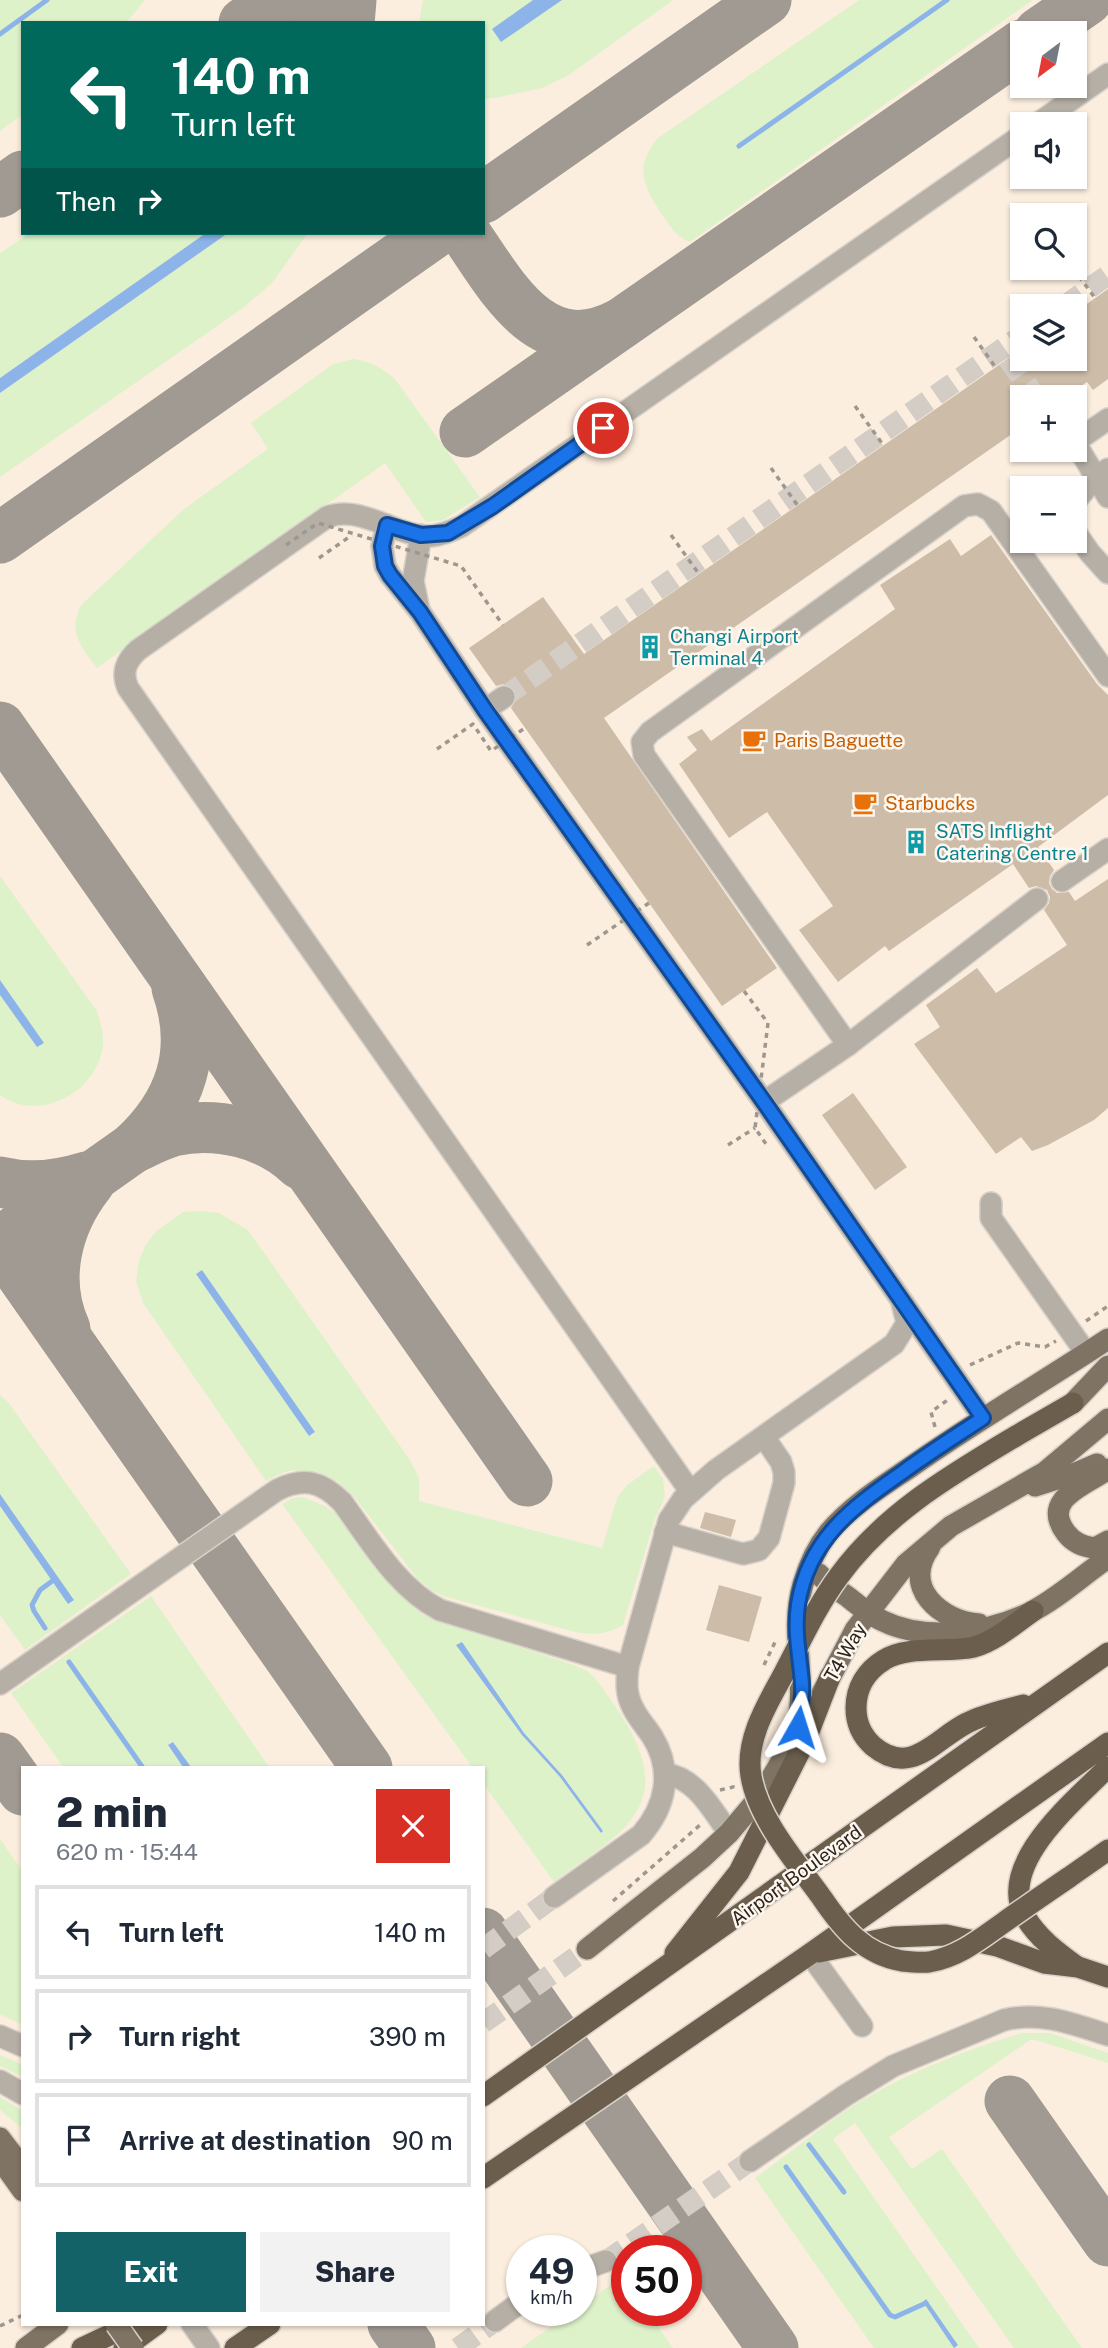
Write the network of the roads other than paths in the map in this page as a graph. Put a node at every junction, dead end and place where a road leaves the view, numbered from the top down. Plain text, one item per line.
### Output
1 (1108, 75) edge
2 (1054, 112) edge
3 (1010, 143) edge
4 (1108, 419) edge
5 (1087, 433) edge
6 (1087, 456) edge
7 (1102, 474) edge
8 (1087, 490) edge
9 (1108, 497) edge
10 (387, 525) junction
11 (421, 535) junction
12 (1087, 548) edge
13 (1108, 573) edge
14 (420, 612) junction
15 (1108, 676) edge
16 (504, 697) tunnel mouth
17 (485, 710) junction
18 (1108, 849) edge
19 (1062, 881) dead end
20 (1037, 899) dead end
21 (848, 1045) junction
22 (764, 1102) junction
23 (991, 1203) dead end
24 (900, 1298) junction
25 (1108, 1339) edge
26 (1086, 1353) junction
27 (1108, 1366) edge
28 (1108, 1385) edge
29 (1073, 1403) junction
30 (983, 1418) junction
31 (1108, 1419) edge
32 (764, 1437) junction
33 (1108, 1459) edge
34 (1108, 1469) edge
35 (690, 1491) junction
36 (1000, 1497) junction
37 (665, 1532) junction
38 (935, 1540) junction
39 (1108, 1541) edge
40 (1108, 1558) edge
41 (813, 1559) junction
42 (1033, 1611) junction
43 (868, 1612) junction
44 (999, 1625) junction
45 (1108, 1653) edge
46 (628, 1667) junction
47 (830, 1677) junction
48 (0, 1684) edge
49 (1042, 1699) junction
50 (1108, 1743) edge
51 (791, 1746) junction
52 (1108, 1767) edge
53 (666, 1774) junction
54 (729, 1833) junction
55 (1108, 1850) edge
56 (554, 1897) tunnel mouth
57 (587, 1949) tunnel mouth
58 (810, 1954) junction
59 (1078, 1967) junction
60 (658, 1973) junction
61 (1108, 1977) edge
62 (862, 2026) dead end
63 (1108, 2035) edge
64 (0, 2036) edge
65 (21, 2045) edge
66 (0, 2081) edge
67 (21, 2093) edge
68 (485, 2095) edge
69 (0, 2138) edge
70 (0, 2159) edge
71 (750, 2161) tunnel mouth
72 (21, 2166) edge
73 (485, 2177) edge
74 (21, 2188) edge
75 (606, 2261) tunnel mouth
76 (597, 2264) edge
77 (506, 2312) edge
78 (495, 2320) tunnel mouth
79 (55, 2326) edge
80 (117, 2326) edge
81 (128, 2326) edge
82 (133, 2326) edge
83 (154, 2326) edge
84 (193, 2326) edge
85 (267, 2326) edge
86 (26, 2348) edge
87 (82, 2348) edge
88 (124, 2348) edge
89 (133, 2348) edge
90 (148, 2348) edge
91 (209, 2348) edge
92 (235, 2348) edge

1 - 2 lane
3 - 11 lane
4 - 5 lane
6 - 7 lane
7 - 8 lane
7 - 9 lane
10 - 11 lane
10 - 14 lane
10 - 35 lane
11 - 14 lane
12 - 13 lane
14 - 17 lane
15 - 21 lane
16 - 17 lane
17 - 22 lane
18 - 19 lane
20 - 21 lane
21 - 22 lane
22 - 24 lane
23 - 26 lane
24 - 30 lane
24 - 32 lane
25 - 26 main road
26 - 30 main road
27 - 29 main road
28 - 29 main road
29 - 55 highway, bridge
30 - 41 main road
31 - 36 main road, T4 Way
32 - 35 lane
32 - 37 lane
33 - 36 main road
34 - 39 main road
35 - 37 lane
36 - 38 main road, T4 Way
37 - 46 lane
38 - 43 main road, T4 Way
38 - 44 main road
40 - 42 main road
41 - 43 main road
41 - 51 main road
42 - 44 main road
42 - 49 highway
43 - 44 main road
43 - 47 main road, T4 Way
45 - 49 highway, Airport Boulevard
46 - 48 lane
46 - 53 lane
47 - 51 main road, T4 Way
47 - 60 highway
49 - 60 highway, Airport Boulevard
50 - 58 highway
51 - 54 main road, T4 Way
52 - 59 highway
53 - 54 lane
53 - 56 lane
54 - 57 main road, T4 Way
58 - 59 highway
58 - 62 lane
58 - 73 highway
59 - 61 highway
60 - 68 highway, Airport Boulevard
63 - 71 lane
64 - 65 lane
66 - 67 lane
69 - 72 main road
70 - 74 main road
75 - 76 lane
77 - 78 lane
79 - 86 main road
80 - 89 main road, bridge
81 - 87 highway
82 - 90 main road
83 - 88 highway
84 - 91 lane
85 - 92 highway

